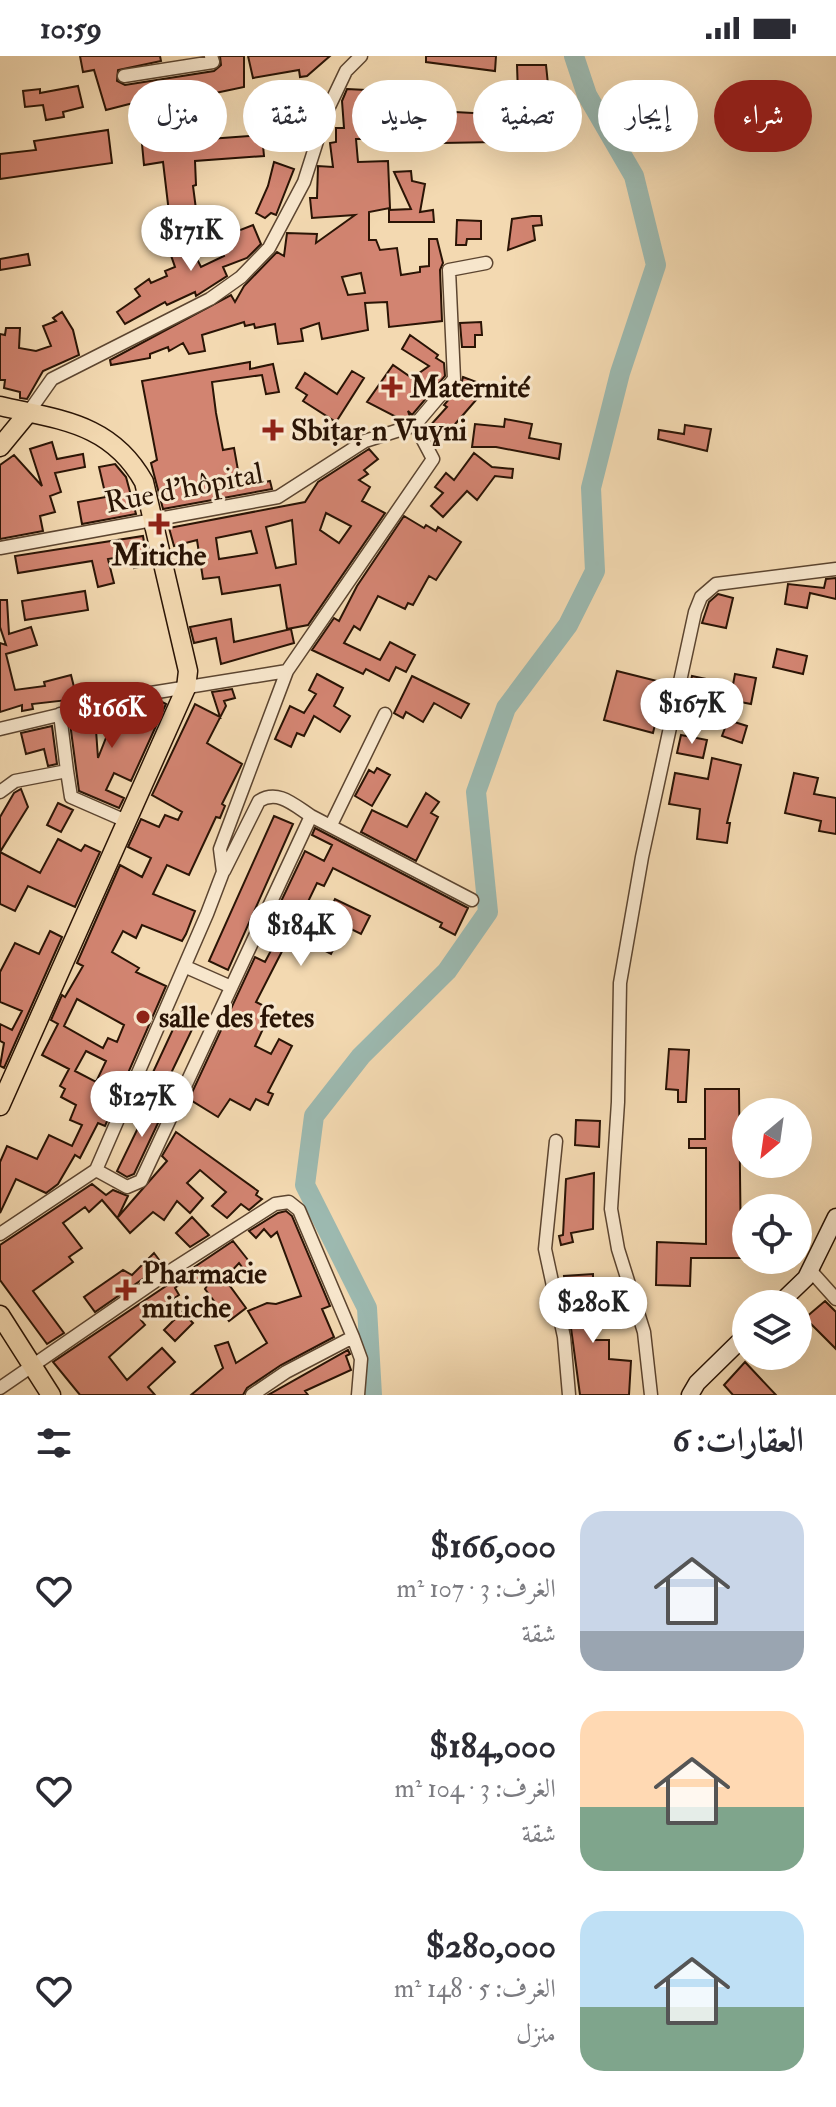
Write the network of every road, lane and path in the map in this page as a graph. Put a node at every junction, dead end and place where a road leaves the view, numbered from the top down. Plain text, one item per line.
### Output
1 (211, 56) edge
2 (361, 56) edge
3 (124, 76) dead end
4 (486, 263) dead end
5 (0, 406) edge
6 (28, 413) junction
7 (415, 425) junction
8 (0, 447) edge
9 (154, 522) junction
10 (0, 548) edge
11 (836, 569) edge
12 (287, 671) junction
13 (186, 688) junction
14 (60, 714) junction
15 (385, 714) dead end
16 (0, 729) edge
17 (67, 771) junction
18 (0, 792) edge
19 (311, 816) junction
20 (126, 821) junction
21 (331, 825) junction
22 (223, 872) junction
23 (472, 900) dead end
24 (186, 967) junction
25 (229, 986) junction
26 (0, 1106) edge
27 (556, 1141) dead end
28 (96, 1170) junction
29 (836, 1217) edge
30 (0, 1234) edge
31 (812, 1266) edge
32 (812, 1272) edge
33 (806, 1274) edge
34 (792, 1290) edge
35 (836, 1299) edge
36 (0, 1315) edge
37 (353, 1337) junction
38 (732, 1349) edge
39 (33, 1366) junction
40 (0, 1388) edge
41 (51, 1395) edge
42 (252, 1395) edge
43 (358, 1395) edge
44 (569, 1395) edge
45 (651, 1395) edge
46 (690, 1395) edge

1 - 3 street
2 - 6 street
4 - 7 street
5 - 6 main road
6 - 8 main road
6 - 9 main road
7 - 9 street, Rue d'hôpital
7 - 12 street
9 - 10 street, Rue d'hôpital
9 - 13 main road
11 - 45 street
12 - 13 street
12 - 22 street
13 - 14 street
13 - 20 main road
14 - 16 street
14 - 17 street
15 - 21 street
17 - 18 street
17 - 20 street
19 - 21 street
19 - 22 street
19 - 25 street
20 - 26 main road
21 - 23 street
22 - 24 street
24 - 25 street
24 - 28 street
25 - 28 street
27 - 44 street
28 - 30 street
29 - 31 main road
32 - 35 street
33 - 34 main road
36 - 39 main road
37 - 39 street
37 - 42 street
37 - 43 street
38 - 46 main road
39 - 40 street
39 - 41 main road

